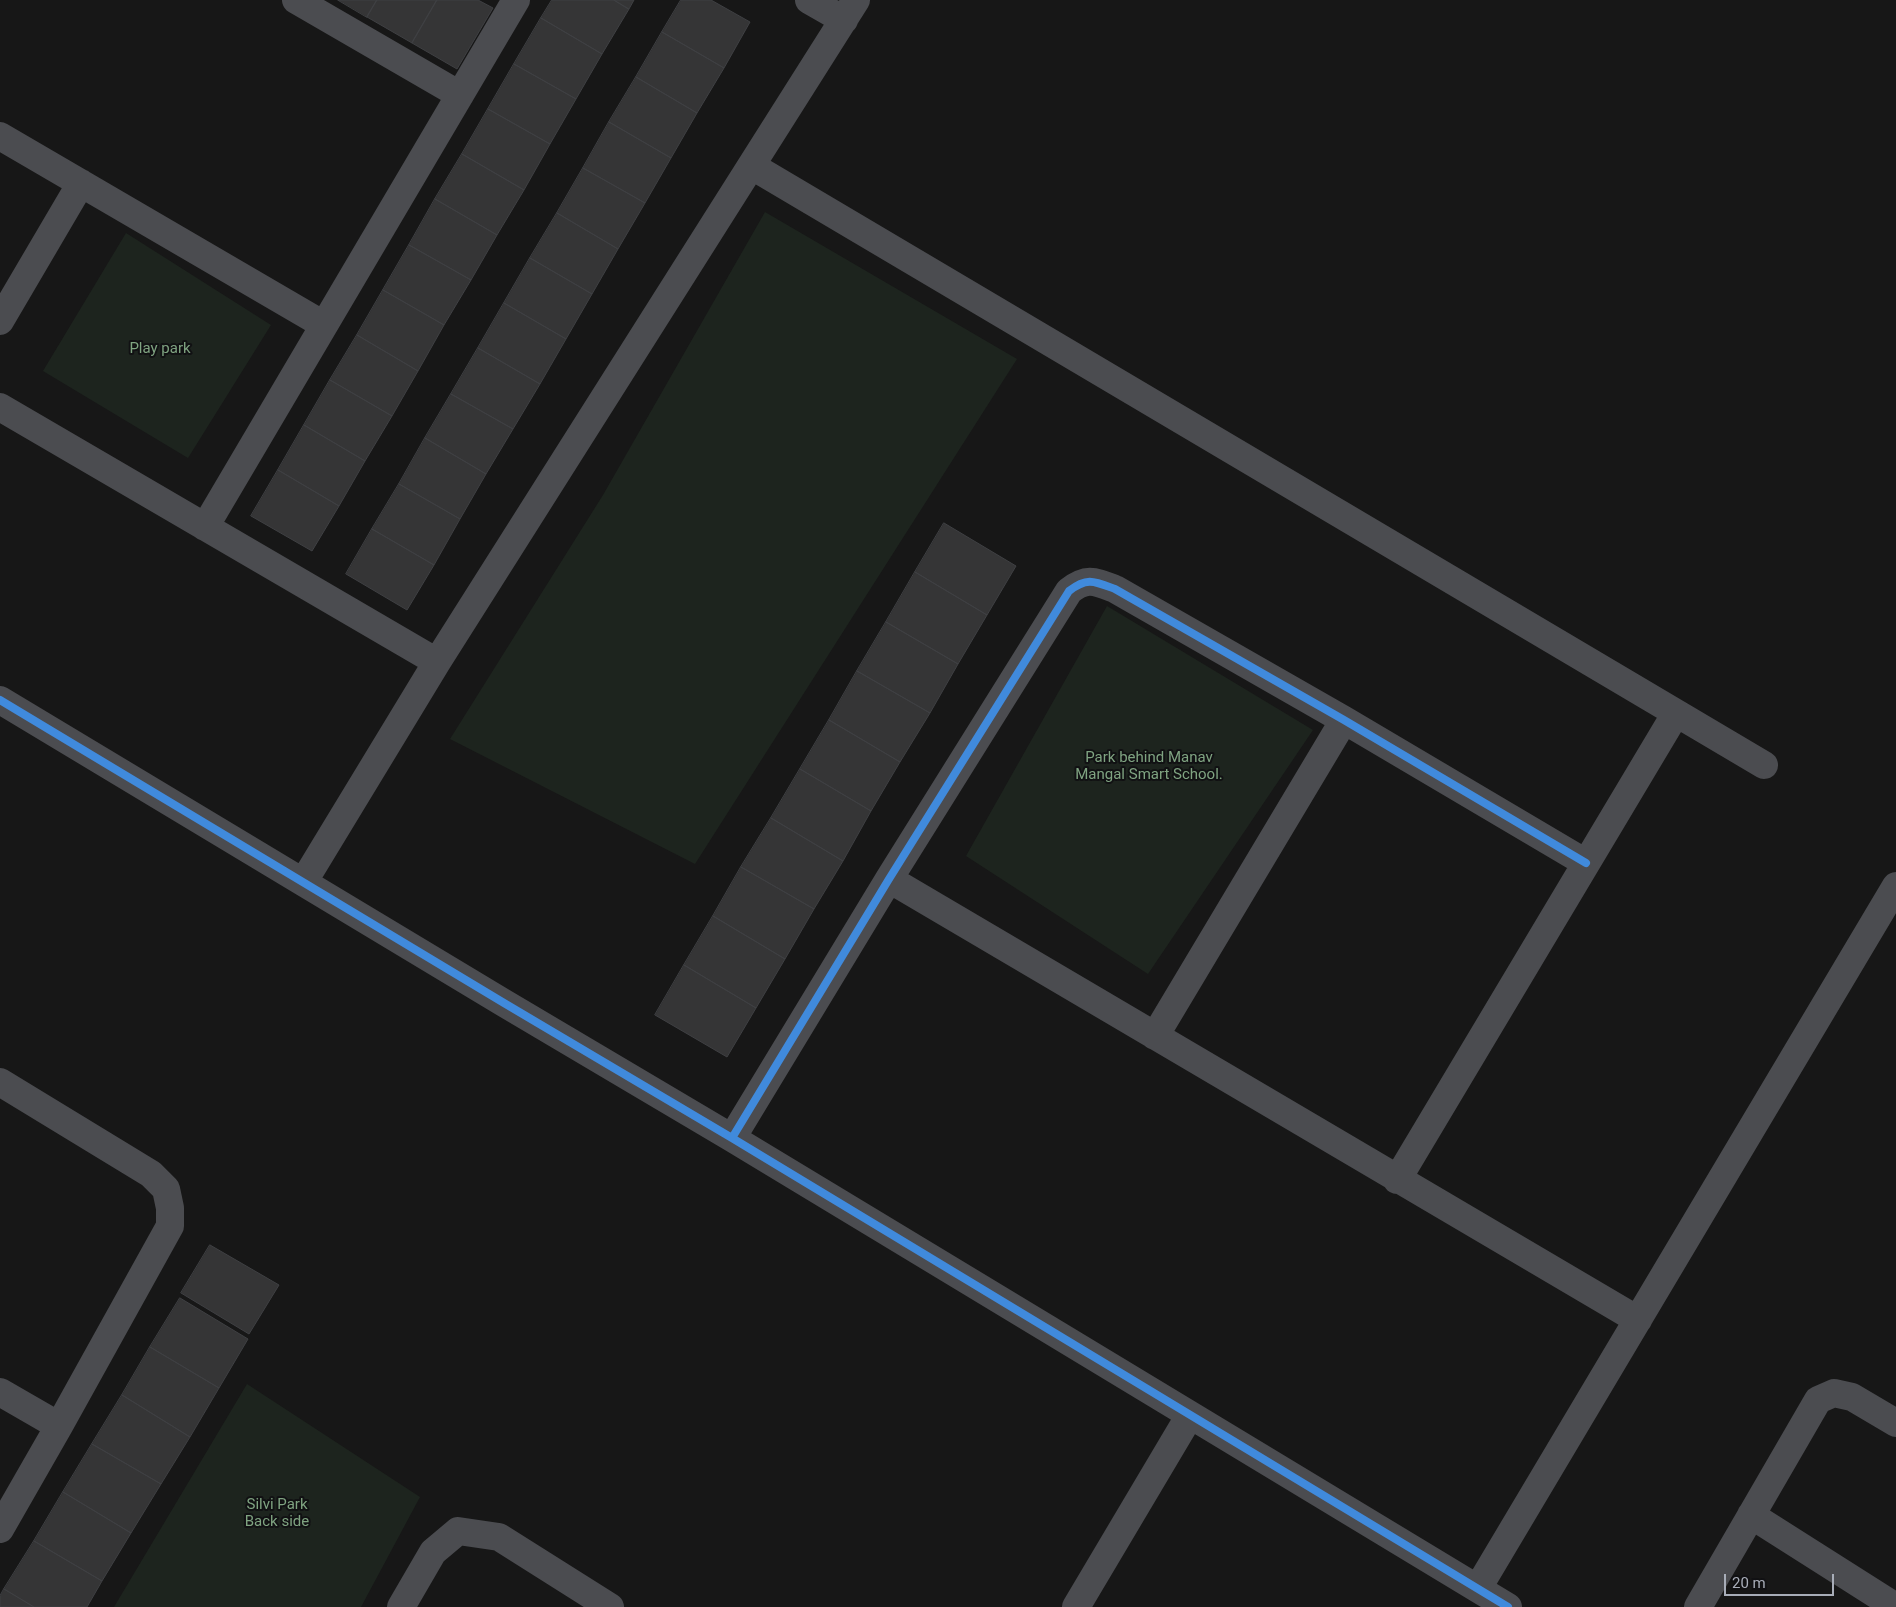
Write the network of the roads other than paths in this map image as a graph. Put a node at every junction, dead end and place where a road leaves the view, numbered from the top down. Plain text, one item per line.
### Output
1 (296, 0) edge
2 (516, 0) edge
3 (809, 0) edge
4 (849, 10) edge
5 (460, 95) junction
6 (0, 136) edge
7 (752, 166) junction
8 (81, 183) junction
9 (0, 321) edge
10 (324, 325) junction
11 (0, 407) edge
12 (205, 527) junction
13 (438, 662) junction
14 (0, 700) edge
15 (1676, 713) junction
16 (1344, 720) junction
17 (1764, 765) dead end
18 (1586, 863) junction
19 (889, 879) junction
20 (304, 882) junction
21 (1896, 886) edge
22 (1155, 1036) junction
23 (0, 1082) edge
24 (732, 1138) junction
25 (1397, 1180) junction
26 (1638, 1320) junction
27 (0, 1392) edge
28 (1190, 1415) junction
29 (1896, 1423) edge
30 (60, 1426) junction
31 (1752, 1515) junction
32 (0, 1529) edge
33 (1478, 1588) junction
34 (401, 1607) edge
35 (610, 1607) edge
36 (1076, 1607) edge
37 (1508, 1607) edge
38 (1698, 1607) edge
39 (1896, 1607) edge

1 - 5 street
2 - 5 street
3 - 4 street
4 - 7 street
5 - 10 street
6 - 8 street
7 - 13 street
7 - 15 street
8 - 9 street
8 - 10 street
10 - 12 street
11 - 12 street
12 - 13 street
13 - 20 street
14 - 20 street
15 - 17 street
15 - 18 street
16 - 18 street
16 - 19 street
16 - 22 street
18 - 25 street
19 - 22 street
19 - 24 street
20 - 24 street
21 - 26 street
22 - 25 street
23 - 30 street
24 - 28 street
25 - 26 street
26 - 33 street
27 - 30 street
28 - 33 street
28 - 36 street
29 - 31 street
30 - 32 street
31 - 38 street
31 - 39 street
33 - 37 street
34 - 35 street

